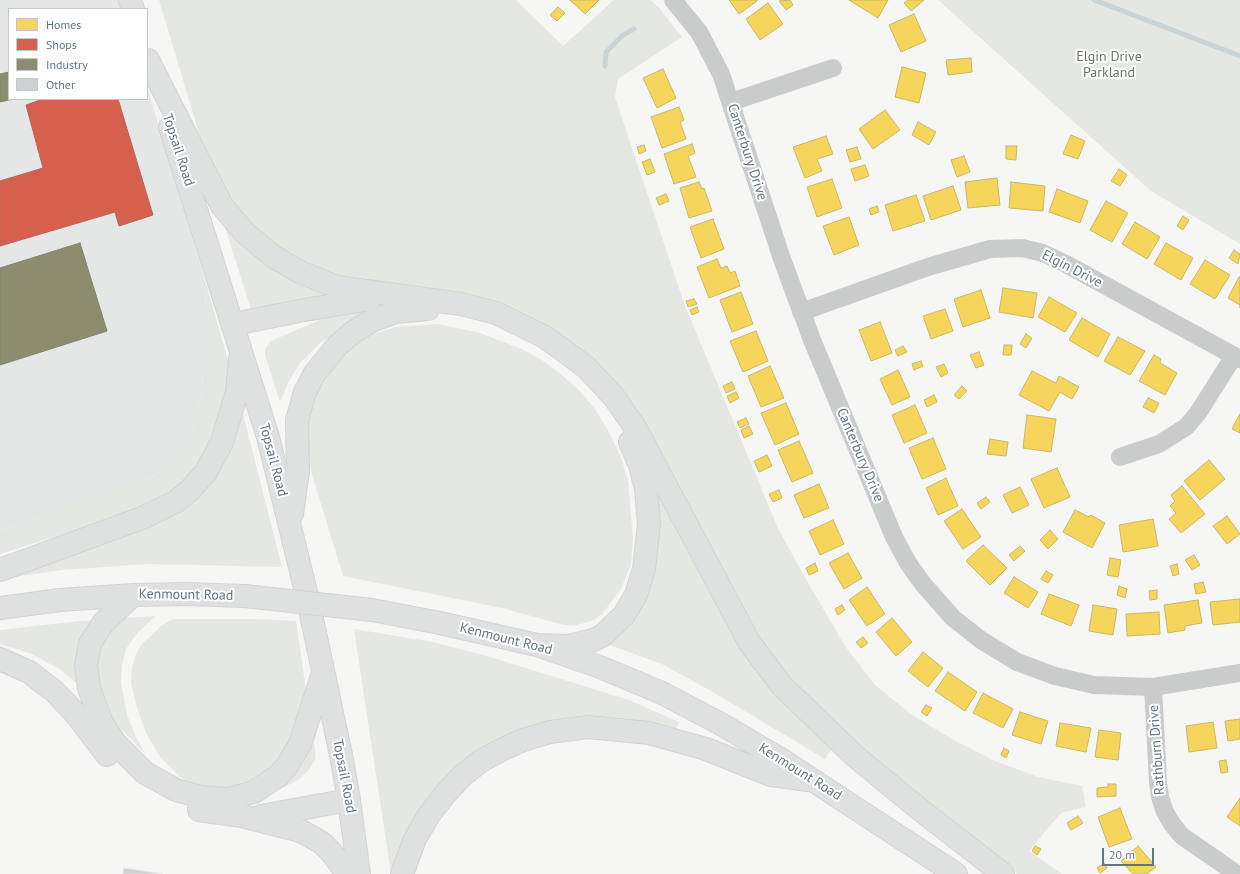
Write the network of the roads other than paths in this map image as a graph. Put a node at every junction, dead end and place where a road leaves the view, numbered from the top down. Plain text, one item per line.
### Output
1 (673, 0) edge
2 (148, 58) edge
3 (833, 68) dead end
4 (731, 102) junction
5 (398, 296) junction
6 (801, 312) junction
7 (234, 324) junction
8 (241, 350) junction
9 (1237, 357) edge
10 (1120, 457) dead end
11 (291, 527) junction
12 (0, 570) edge
13 (133, 595) junction
14 (0, 608) edge
15 (537, 645) junction
16 (0, 659) edge
17 (323, 672) junction
18 (1240, 673) edge
19 (1153, 686) junction
20 (817, 782) junction
21 (349, 800) junction
22 (242, 816) junction
23 (347, 874) edge
24 (359, 874) edge
25 (402, 874) edge
26 (956, 874) edge
27 (1003, 874) edge
28 (1237, 874) edge

1 - 4 street, Canterbury Drive
2 - 5 main road
2 - 7 main road, Topsail Road
3 - 4 street
4 - 6 street, Canterbury Drive
5 - 7 main road
5 - 27 main road
6 - 9 street, Elgin Drive
6 - 19 street, Canterbury Drive
7 - 8 main road, Topsail Road
8 - 11 main road, Topsail Road
8 - 12 main road
9 - 10 street
11 - 15 main road
11 - 17 main road, Topsail Road
13 - 14 main road, Kenmount Road
13 - 15 main road, Kenmount Road, bridge
13 - 17 main road
15 - 20 main road, Kenmount Road
16 - 22 main road
17 - 21 main road, Topsail Road
18 - 19 street, Canterbury Drive
19 - 28 street, Rathburn Drive
20 - 25 main road
20 - 26 main road, Kenmount Road
21 - 22 main road
21 - 24 main road, Topsail Road
22 - 23 main road

